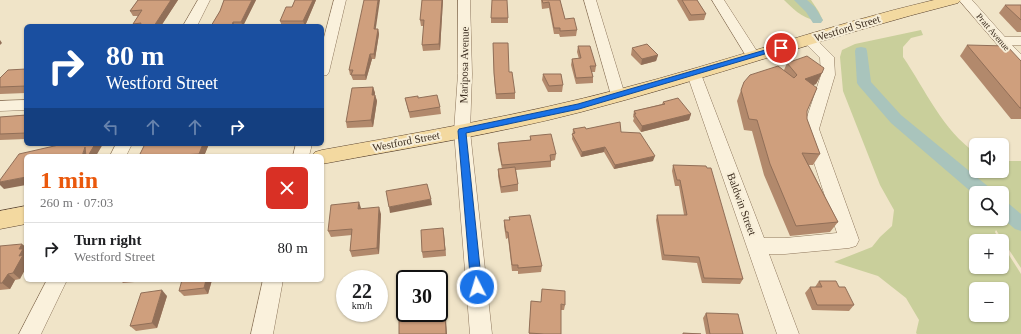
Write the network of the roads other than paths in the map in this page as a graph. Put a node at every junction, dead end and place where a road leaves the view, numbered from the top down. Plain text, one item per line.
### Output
1 (204, 0) edge
2 (340, 0) edge
3 (464, 0) edge
4 (590, 0) edge
5 (718, 0) edge
6 (953, 0) edge
7 (965, 0) edge
8 (899, 5) edge
9 (191, 24) edge
10 (809, 40) junction
11 (1001, 40) junction
12 (1021, 41) edge
13 (753, 56) junction
14 (1021, 63) edge
15 (324, 64) edge
16 (694, 74) junction
17 (618, 95) junction
18 (24, 105) edge
19 (0, 106) edge
20 (462, 131) junction
21 (324, 157) edge
22 (24, 215) edge
23 (0, 220) edge
24 (757, 246) junction
25 (56, 282) edge
26 (272, 282) edge
27 (30, 334) edge
28 (262, 334) edge
29 (481, 334) edge
30 (788, 334) edge

1 - 9 street
2 - 15 street
3 - 20 street, Mariposa Avenue
4 - 17 street
5 - 13 street
6 - 8 main road, Westford Street
7 - 11 street, Pratt Avenue
8 - 10 main road, Westford Street
10 - 13 main road, Westford Street
10 - 24 street
11 - 12 street
11 - 14 street, Pratt Avenue
13 - 16 main road, Westford Street
16 - 17 main road, Westford Street
16 - 24 street, Baldwin Street
17 - 20 main road, Westford Street
18 - 19 street
20 - 21 main road, Westford Street
20 - 29 street, Mariposa Avenue
22 - 23 main road
24 - 30 street, Baldwin Street
25 - 27 street
26 - 28 street

